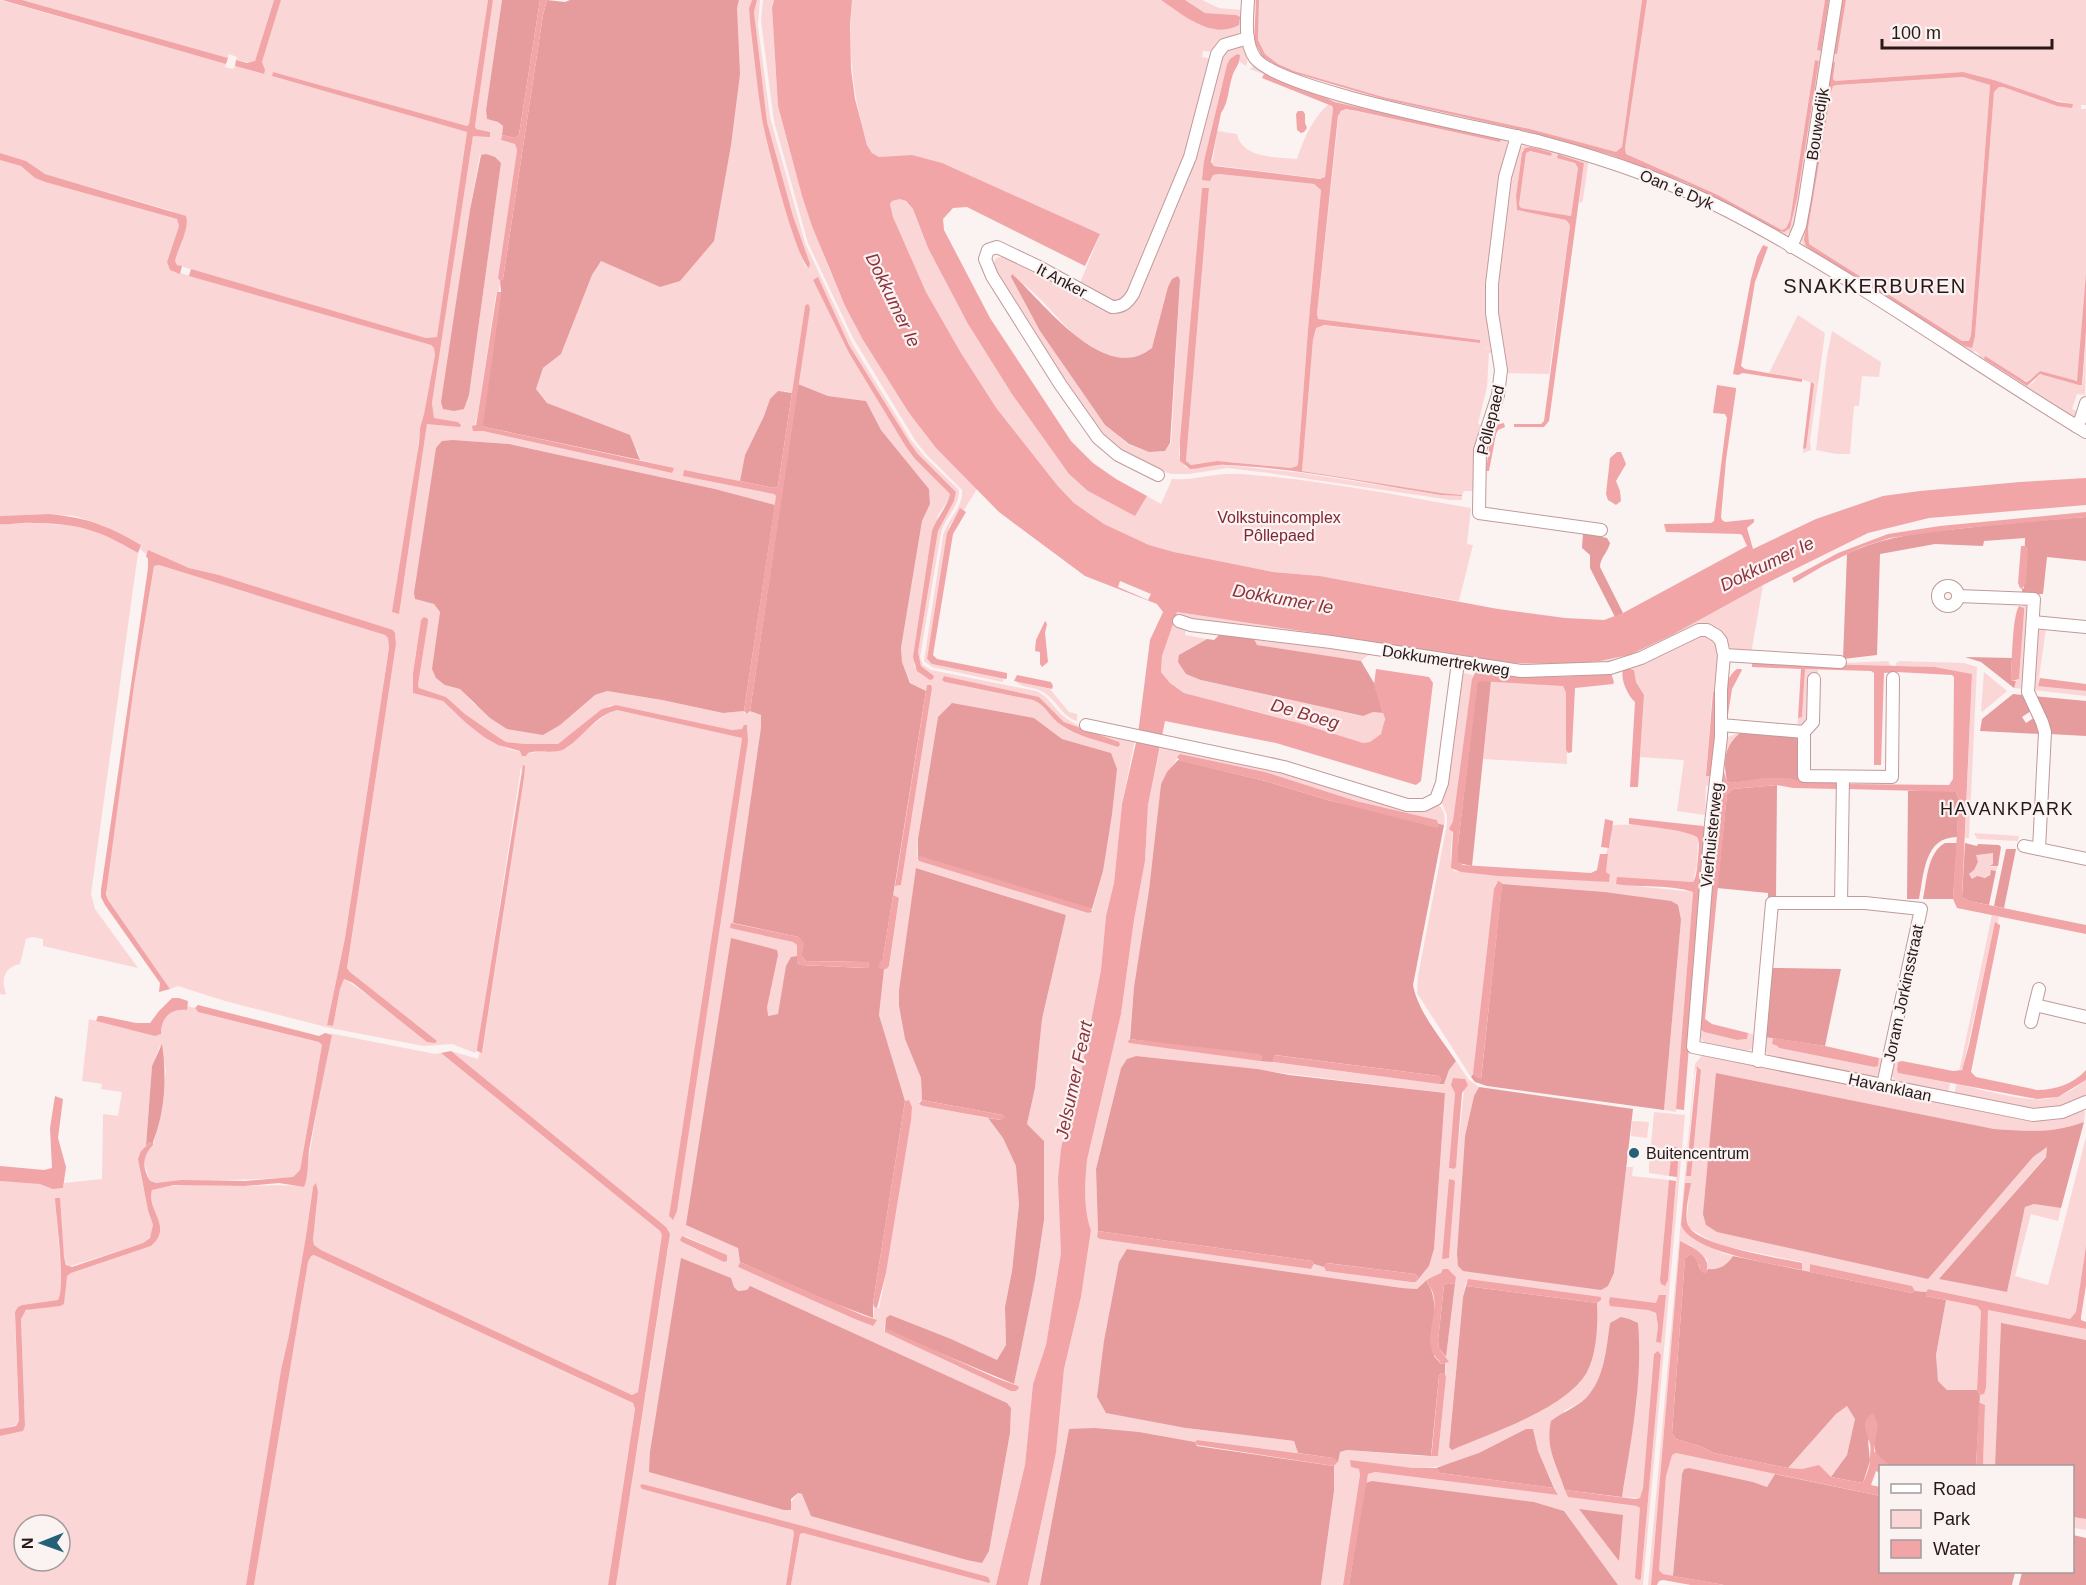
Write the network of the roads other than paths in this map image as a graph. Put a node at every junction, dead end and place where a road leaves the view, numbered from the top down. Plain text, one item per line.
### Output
1 (1248, 0) edge
2 (1836, 0) edge
3 (1248, 38) junction
4 (1517, 136) junction
5 (1791, 247) junction
6 (2086, 403) edge
7 (2081, 429) edge
8 (1158, 475) dead end
9 (1601, 530) dead end
10 (1958, 596) dead end
11 (1179, 621) dead end
12 (2033, 622) junction
13 (2086, 627) edge
14 (1724, 655) junction
15 (1458, 662) junction
16 (1840, 662) dead end
17 (1893, 678) dead end
18 (1814, 679) dead end
19 (1086, 725) dead end
20 (1721, 725) junction
21 (1804, 732) junction
22 (1843, 777) junction
23 (2024, 846) dead end
24 (2039, 849) junction
25 (2086, 859) edge
26 (1841, 903) junction
27 (2039, 989) dead end
28 (2035, 1005) junction
29 (2086, 1017) edge
30 (2031, 1022) dead end
31 (1693, 1047) joint
32 (1758, 1061) junction
33 (1883, 1085) junction
34 (2086, 1102) edge

1 - 3 street
2 - 5 street, Bouwedijk
3 - 4 street, Oan 'e Dyk
3 - 8 street, It Anker
4 - 5 street, Oan 'e Dyk
4 - 9 street, Pôllepaed
5 - 7 street, Oan 'e Dyk
6 - 7 street, Oan 'e Dyk
10 - 12 street
11 - 15 street, Dokkumertrekweg
12 - 13 street
12 - 24 street
14 - 15 street, Dokkumertrekweg
14 - 16 street
14 - 20 street, Vierhuisterweg
15 - 19 street
17 - 22 street
18 - 21 street
20 - 21 street
20 - 31 street, Vierhuisterweg
21 - 22 street
22 - 26 street
23 - 24 street
24 - 25 street
26 - 32 street, Joram Jorkinsstraat
26 - 33 street, Joram Jorkinsstraat
27 - 28 street
28 - 29 street
28 - 30 street
31 - 32 street, Havanklaan
32 - 33 street, Havanklaan
33 - 34 street, Havanklaan

